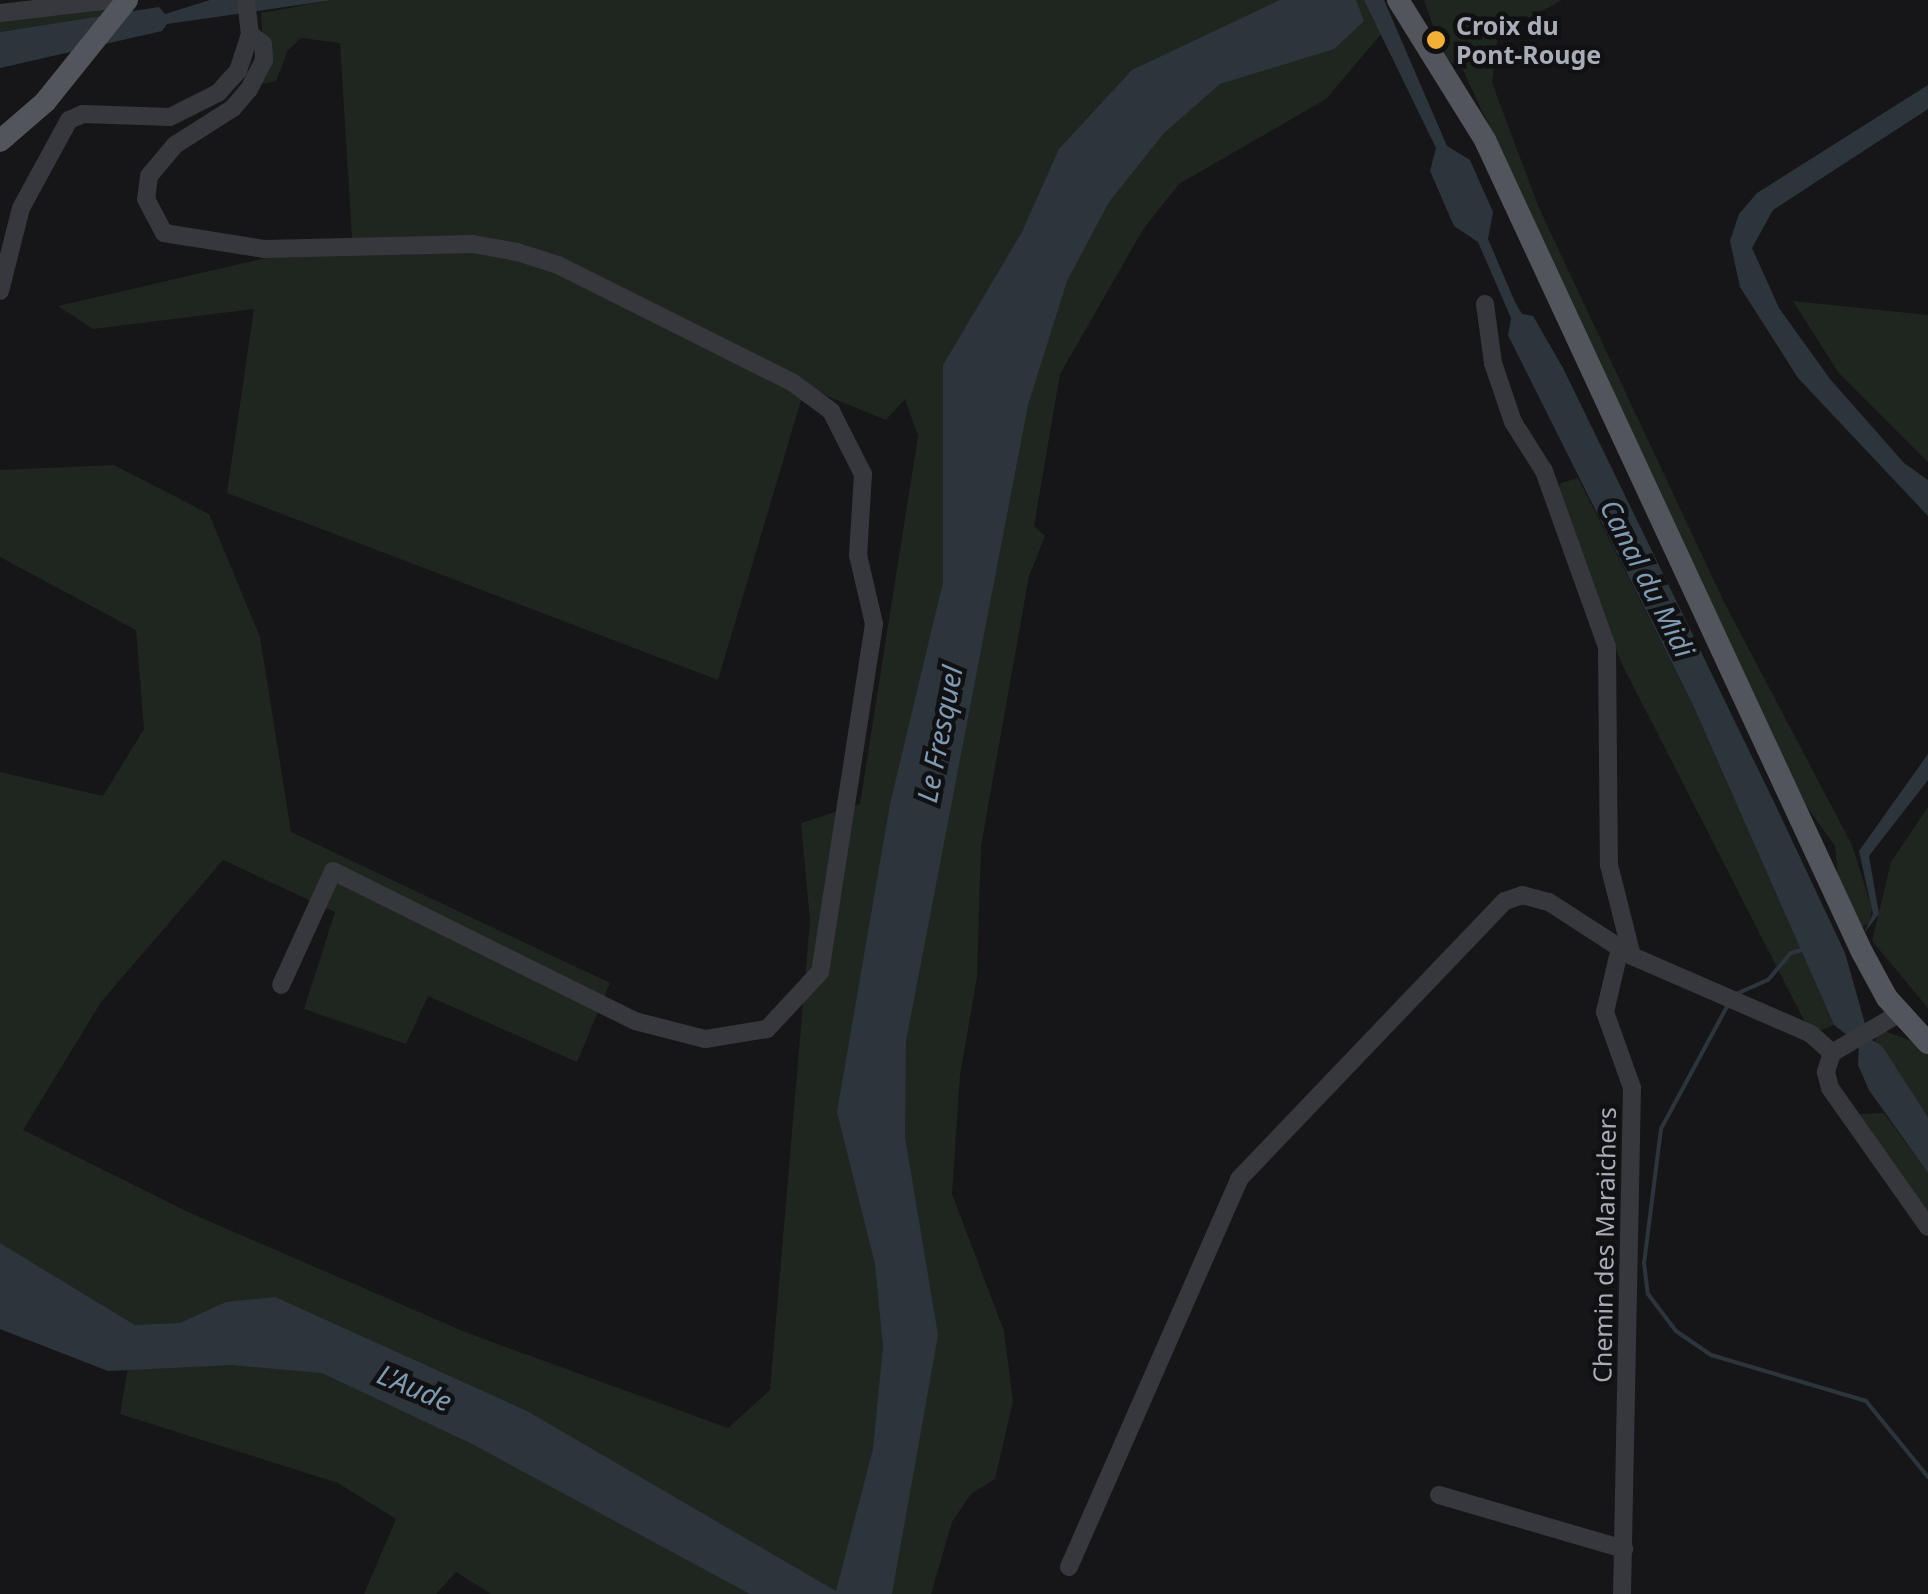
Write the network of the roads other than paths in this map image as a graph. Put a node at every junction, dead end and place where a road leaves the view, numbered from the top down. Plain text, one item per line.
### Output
1 (113, 0) edge
2 (127, 0) edge
3 (246, 0) edge
4 (1400, 4) edge
5 (0, 13) edge
6 (250, 27) junction
7 (21, 124) junction
8 (0, 141) edge
9 (0, 152) edge
10 (0, 292) edge
11 (1485, 304) dead end
12 (1626, 952) junction
13 (281, 986) dead end
14 (1891, 1020) junction
15 (1928, 1043) edge
16 (1832, 1053) junction
17 (1928, 1227) edge
18 (1439, 1495) dead end
19 (1624, 1549) junction
20 (1069, 1567) dead end
21 (1622, 1594) edge

1 - 5 street
2 - 7 main road
3 - 6 street
4 - 14 main road
6 - 10 street
6 - 13 street
7 - 8 main road
7 - 9 main road
11 - 12 street
12 - 16 street
12 - 19 street, Chemin des Maraichers
12 - 20 street
14 - 15 main road
14 - 16 street
16 - 17 street
18 - 19 street
19 - 21 street, Chemin des Maraichers

